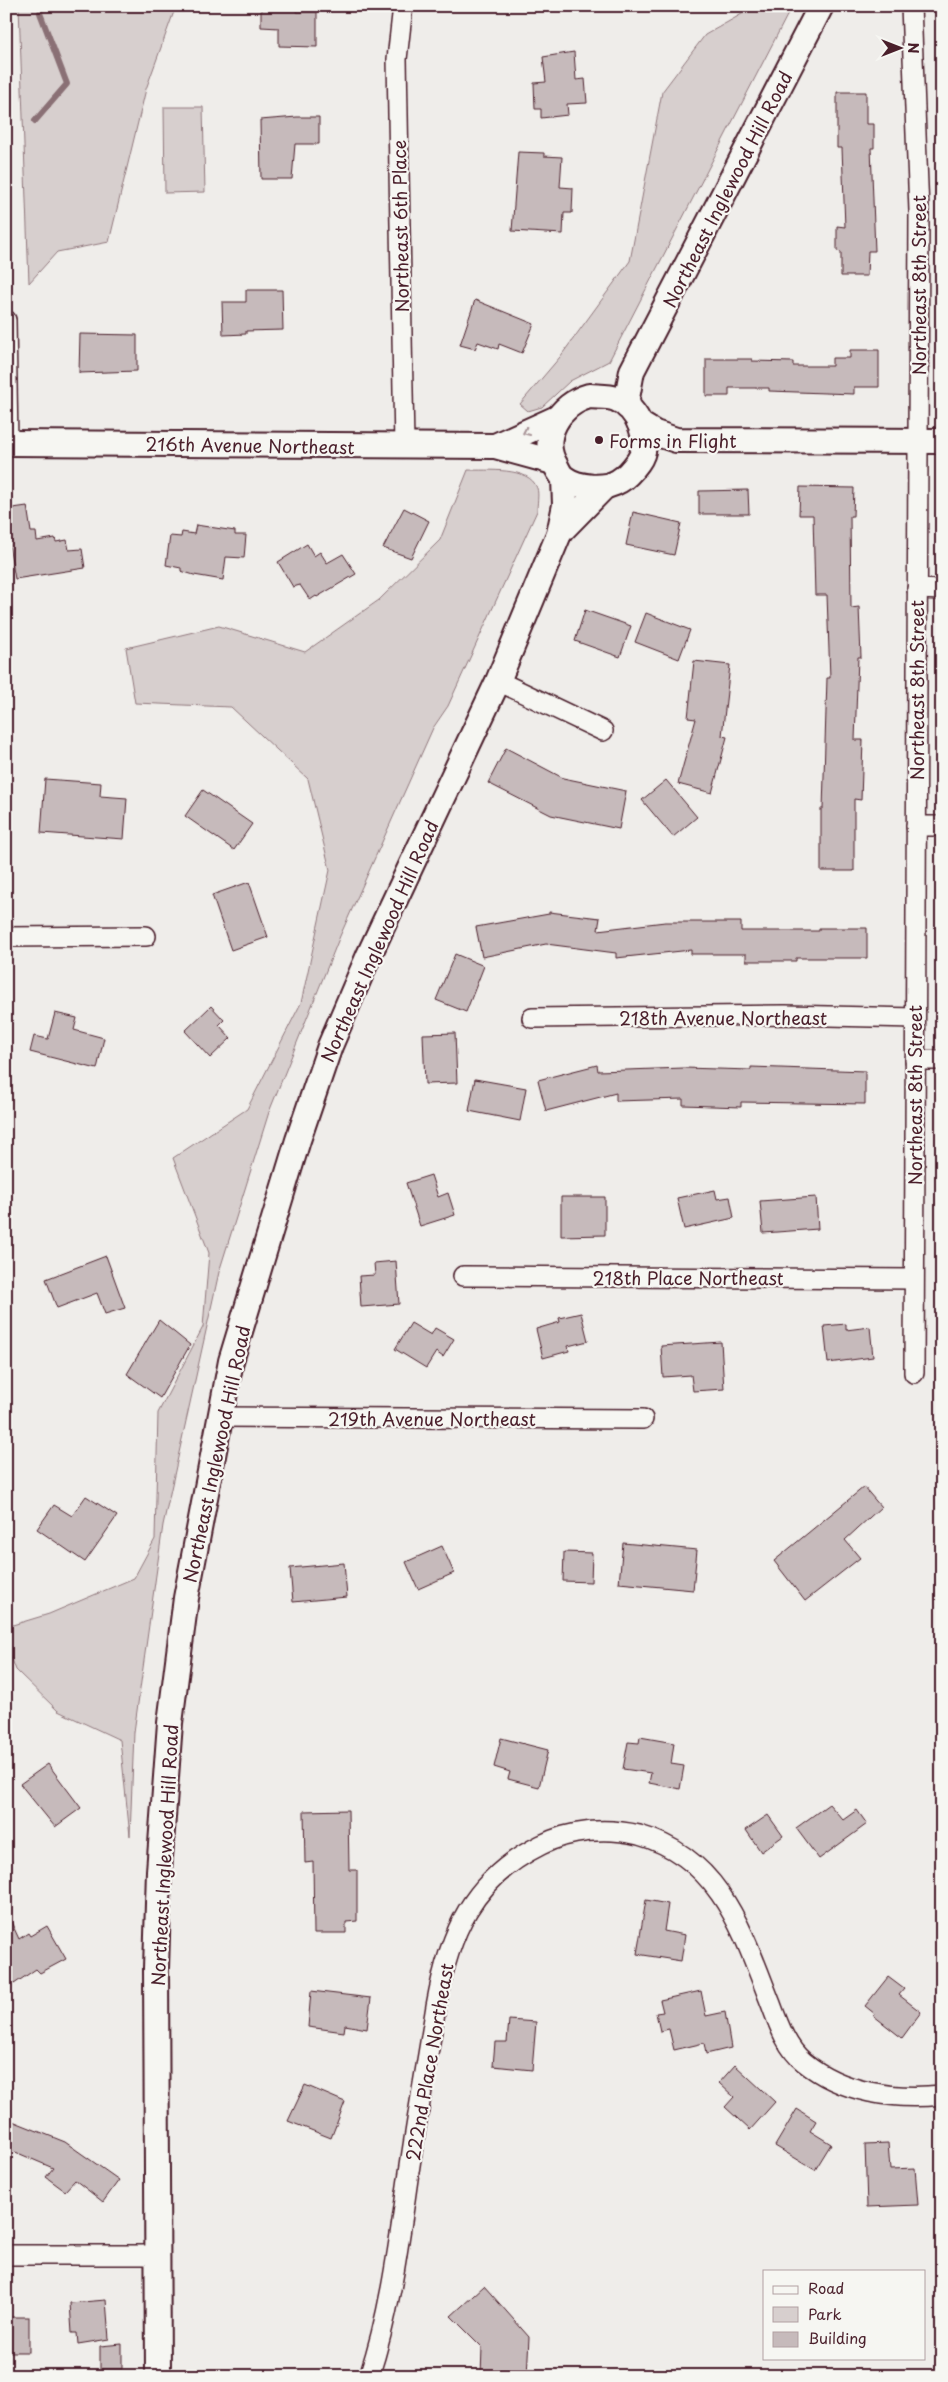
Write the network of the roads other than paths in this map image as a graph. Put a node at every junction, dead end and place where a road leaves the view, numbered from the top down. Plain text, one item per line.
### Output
1 (403, 6) edge
2 (821, 6) edge
3 (912, 6) edge
4 (6, 320) edge
5 (632, 372) junction
6 (589, 396) junction
7 (634, 416) junction
8 (556, 418) junction
9 (676, 440) junction
10 (918, 441) junction
11 (942, 441) edge
12 (7, 443) edge
13 (404, 446) junction
14 (495, 446) junction
15 (640, 460) junction
16 (558, 470) junction
17 (604, 487) junction
18 (559, 534) junction
19 (917, 589) junction
20 (942, 590) edge
21 (498, 681) junction
22 (603, 731) dead end
23 (916, 826) junction
24 (942, 826) edge
25 (146, 936) dead end
26 (6, 938) edge
27 (532, 1018) dead end
28 (915, 1018) junction
29 (915, 1060) junction
30 (942, 1060) edge
31 (463, 1276) dead end
32 (913, 1279) junction
33 (914, 1373) dead end
34 (220, 1417) junction
35 (643, 1419) dead end
36 (942, 2095) edge
37 (6, 2255) edge
38 (156, 2255) junction
39 (158, 2376) edge
40 (369, 2376) edge

1 - 13 street, Northeast 6th Place
2 - 5 street, Northeast Inglewood Hill Road
3 - 10 street, Northeast 8th Street
4 - 12 street
5 - 6 street, Northeast Inglewood Hill Road
5 - 7 street, Northeast Inglewood Hill Road
6 - 7 street
6 - 8 street
7 - 9 street
7 - 15 street
8 -> 14 street, 216th Avenue Northeast
8 - 16 street
9 - 10 street
9 - 15 street
10 - 11 street
10 - 19 street, Northeast 8th Street
12 - 13 street, 216th Avenue Northeast
13 - 14 street, 216th Avenue Northeast
14 - 16 street, 216th Avenue Northeast
15 - 17 street
16 - 17 street
16 - 18 street, Northeast Inglewood Hill Road
17 - 18 street, Northeast Inglewood Hill Road
18 - 21 street, Northeast Inglewood Hill Road
19 - 20 street
19 - 23 street, Northeast 8th Street
21 - 22 street
21 - 34 street, Northeast Inglewood Hill Road
23 - 24 street
23 - 28 street, Northeast 8th Street
25 - 26 street
27 - 28 street, 218th Avenue Northeast
28 - 29 street, Northeast 8th Street
29 - 30 street
29 - 32 street, Northeast 8th Street
31 - 32 street, 218th Place Northeast
32 - 33 street, Northeast 8th Street
34 - 35 street, 219th Avenue Northeast
34 - 38 street, Northeast Inglewood Hill Road
36 - 40 street, 222nd Place Northeast
37 - 38 street
38 - 39 street, Northeast Inglewood Hill Road

